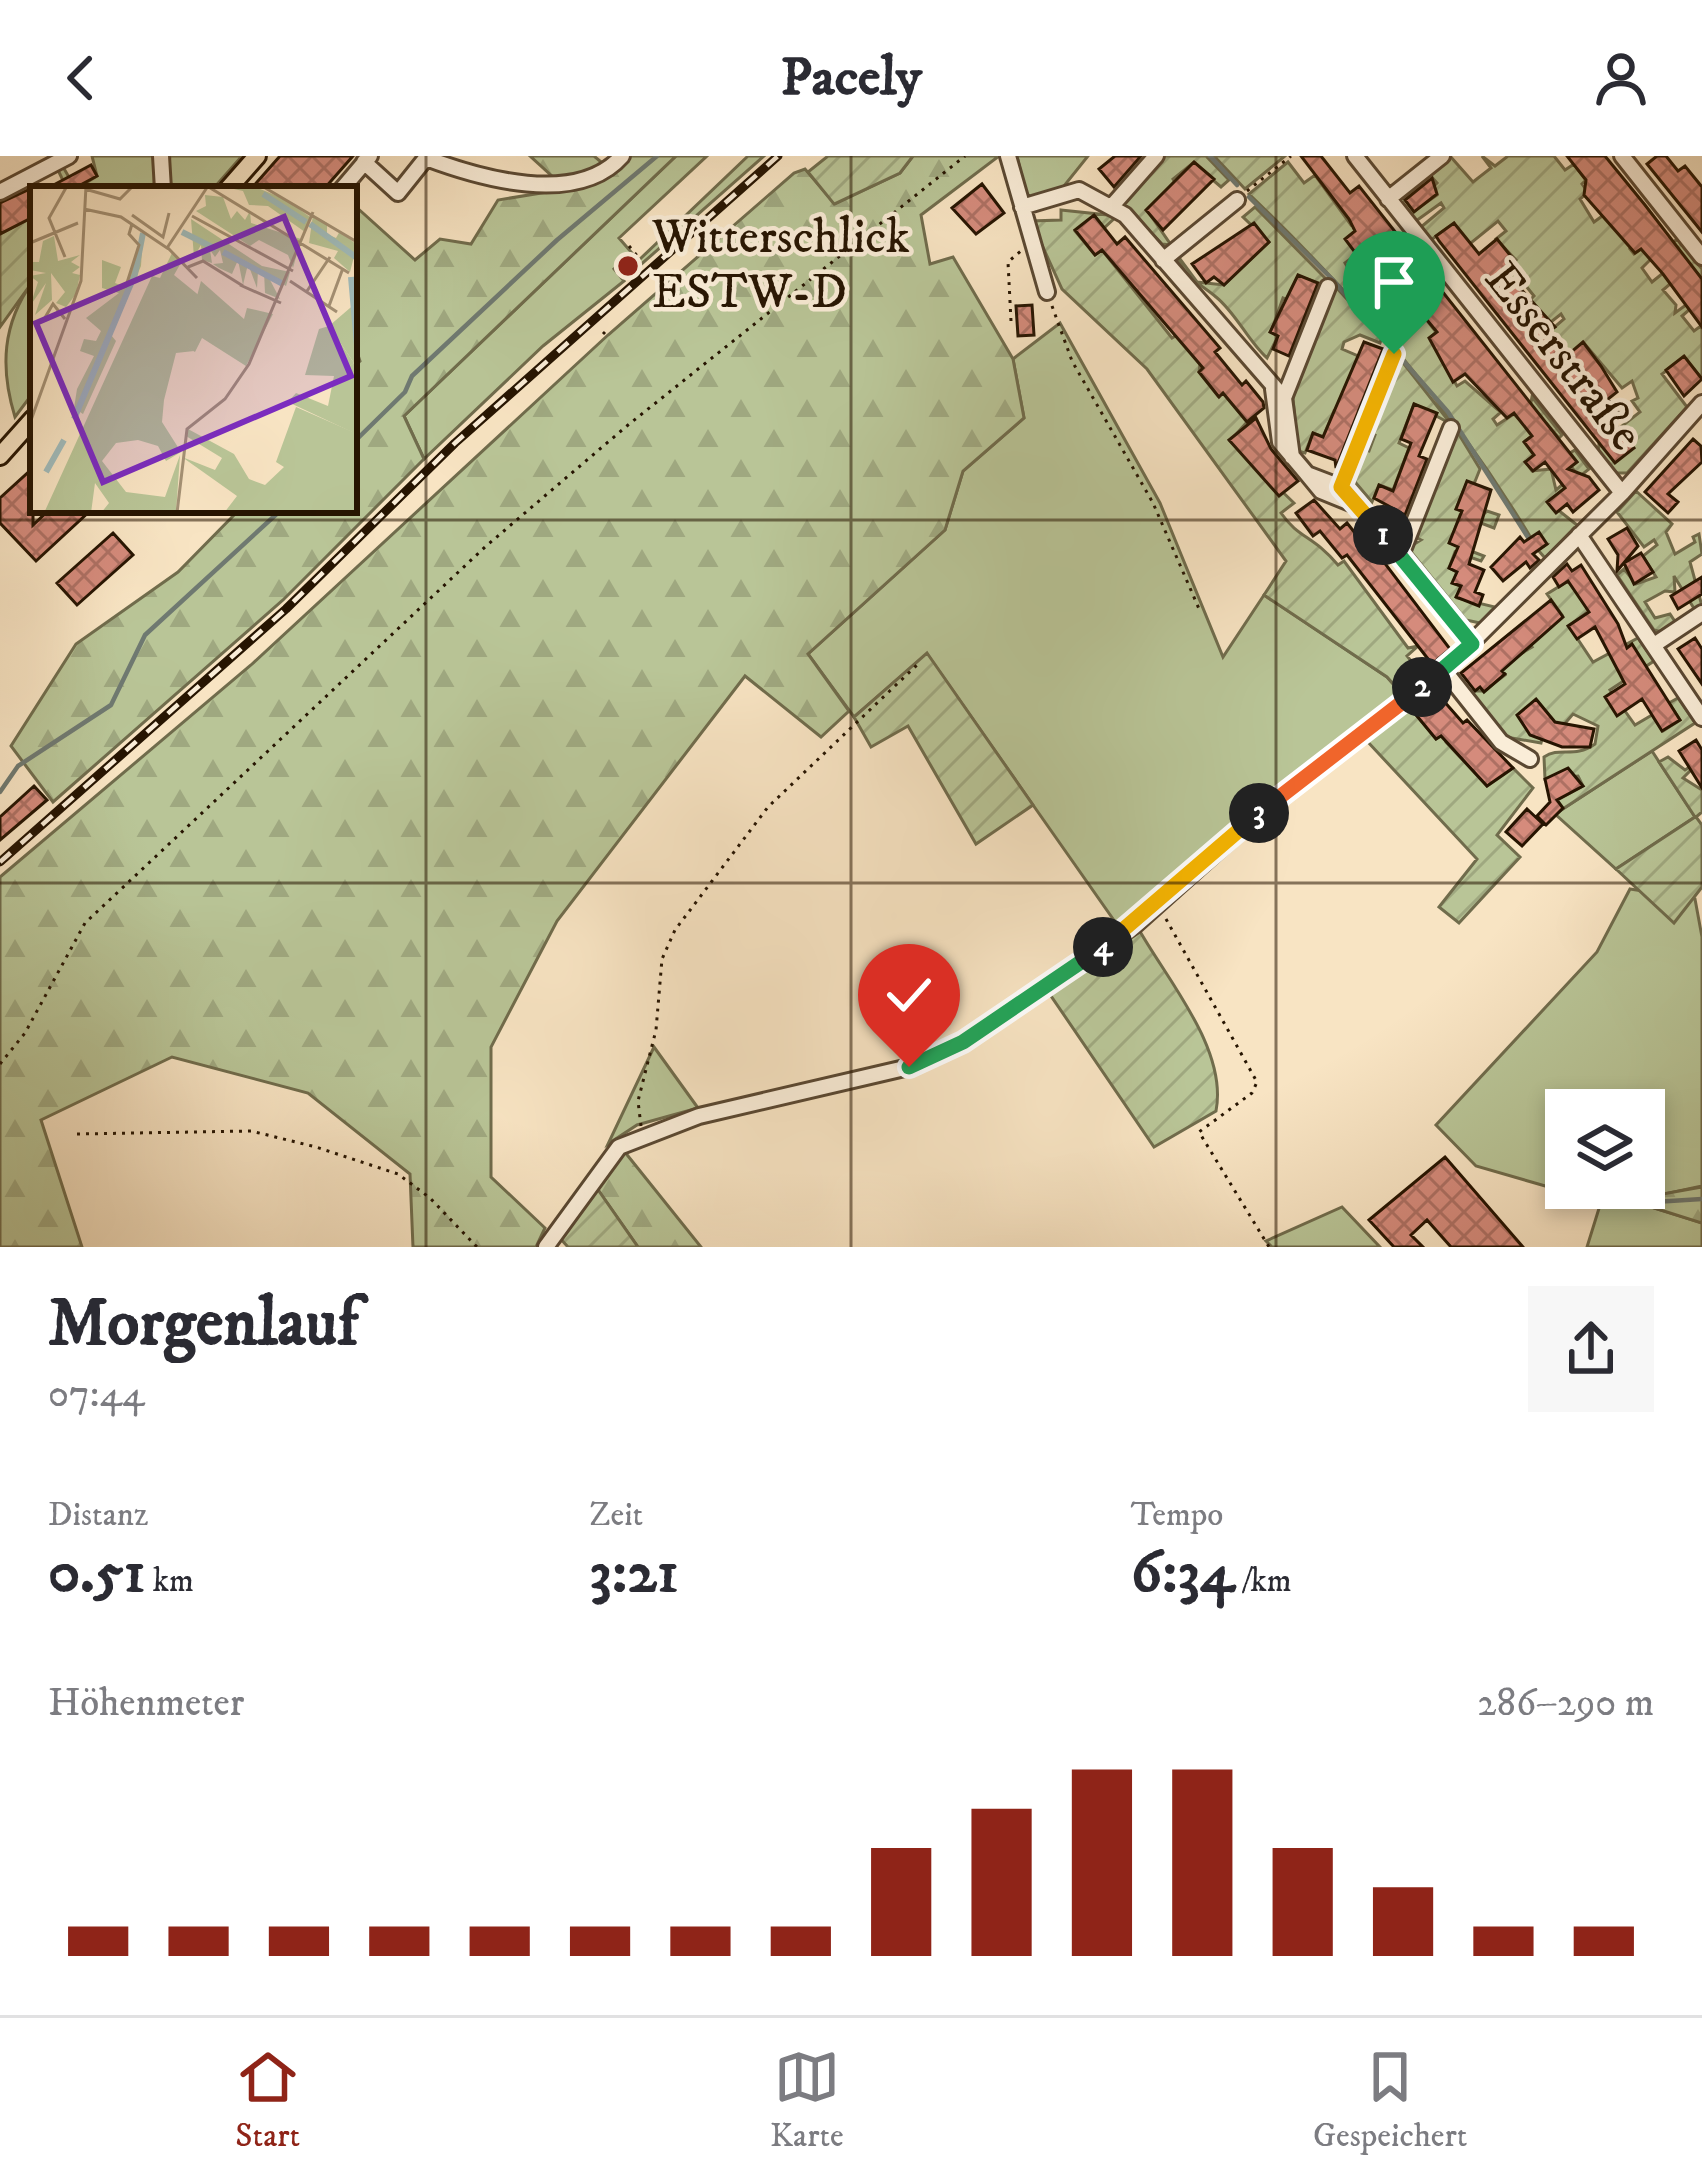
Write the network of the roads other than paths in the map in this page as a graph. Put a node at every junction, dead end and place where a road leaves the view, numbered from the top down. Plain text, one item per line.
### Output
1 (69, 156) edge
2 (161, 156) edge
3 (257, 156) edge
4 (622, 156) edge
5 (1007, 156) edge
6 (1156, 156) edge
7 (1355, 156) edge
8 (1442, 156) edge
9 (1622, 156) edge
10 (367, 159) edge
11 (45, 161) edge
12 (163, 186) edge
13 (231, 186) edge
14 (346, 186) edge
15 (0, 191) edge
16 (1388, 199) junction
17 (1237, 200) road end
18 (1112, 206) junction
19 (1022, 207) junction
20 (1702, 257) edge
21 (1163, 260) junction
22 (1328, 286) dead end
23 (1047, 292) road end
24 (1394, 354) dead end
25 (1273, 385) junction
26 (1284, 398) junction
27 (1702, 403) edge
28 (30, 422) edge
29 (1451, 428) dead end
30 (0, 456) edge
31 (1292, 457) junction
32 (1306, 474) junction
33 (1341, 487) junction
34 (1622, 494) junction
35 (1358, 506) junction
36 (1580, 535) junction
37 (1401, 556) junction
38 (1702, 613) edge
39 (1472, 644) junction
40 (1654, 645) junction
41 (1444, 670) junction
42 (1702, 718) edge
43 (1530, 759) dead end
44 (546, 1247) edge

1 - 11 street
2 - 12 street
3 - 13 main road
4 - 10 street
5 - 19 street
6 - 18 street
7 - 16 street, Esserstraße
8 - 16 street
9 - 20 street
10 - 14 street
11 - 15 street
16 - 34 street, Esserstraße
17 - 21 street
18 - 19 street
18 - 21 street
19 - 23 street
21 - 25 street
22 - 26 street
24 - 33 street
25 - 26 street
25 - 31 street
26 - 31 street
27 - 34 street
28 - 30 main road
29 - 37 street
31 - 32 street
32 - 33 street
32 - 35 street
33 - 35 street
34 - 36 street
35 - 37 street
36 - 39 street
36 - 40 street
37 - 39 street
38 - 40 street
39 - 41 street
40 - 42 street
41 - 43 street
41 - 44 street

